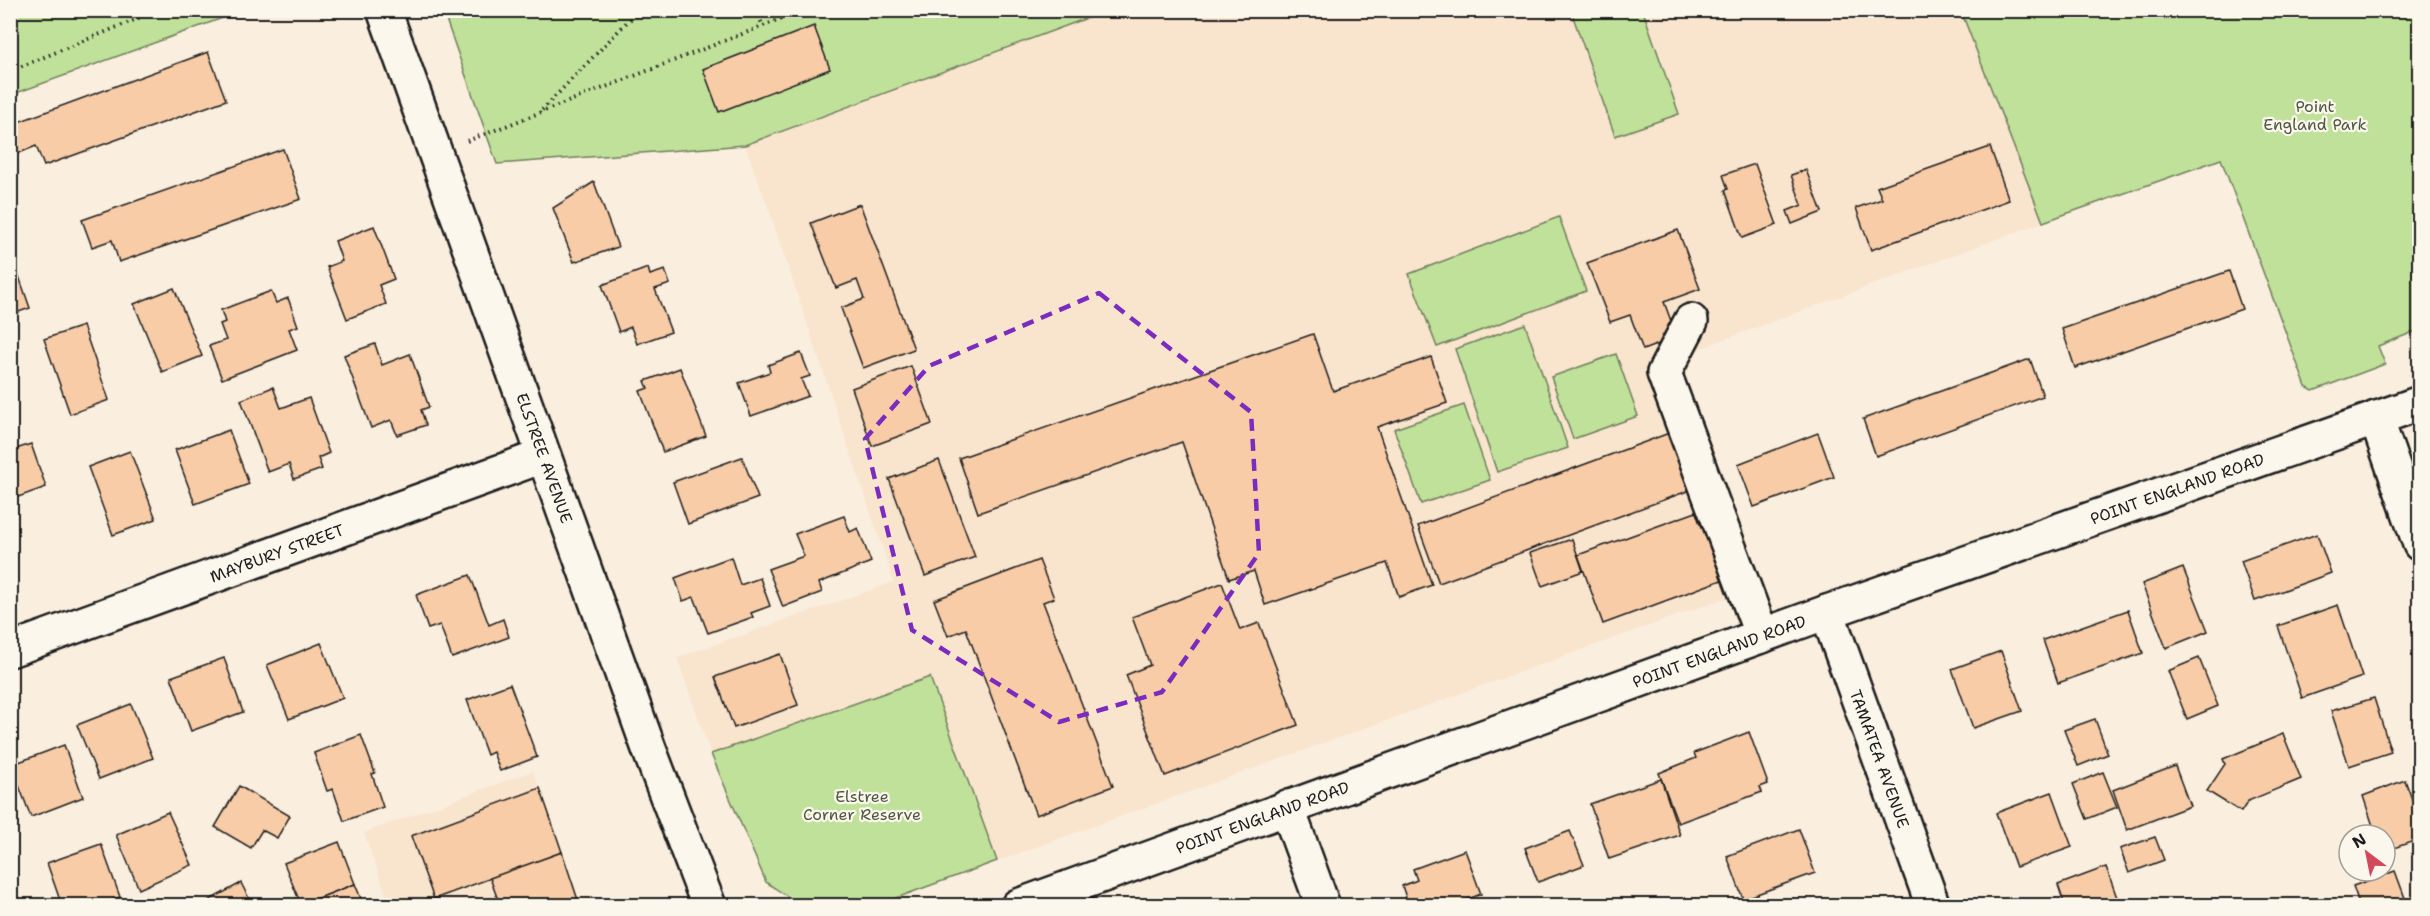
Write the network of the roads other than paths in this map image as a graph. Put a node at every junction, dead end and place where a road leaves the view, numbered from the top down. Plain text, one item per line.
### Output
1 (384, 10) edge
2 (1691, 321) dead end
3 (2420, 403) edge
4 (2376, 418) junction
5 (543, 456) junction
6 (2420, 544) edge
7 (1827, 612) junction
8 (1762, 636) junction
9 (10, 650) edge
10 (1287, 807) junction
11 (708, 905) edge
12 (1018, 906) edge
13 (1323, 906) edge
14 (1933, 906) edge

1 - 5 street, ELSTREE AVENUE
2 - 8 street
3 - 4 street, POINT ENGLAND ROAD
4 - 6 street
4 - 7 street, POINT ENGLAND ROAD
5 - 9 street, MAYBURY STREET
5 - 11 street, ELSTREE AVENUE
7 - 8 street, POINT ENGLAND ROAD
7 - 14 street, TAMATEA AVENUE
8 - 10 street, POINT ENGLAND ROAD
10 - 12 street, POINT ENGLAND ROAD
10 - 13 street

